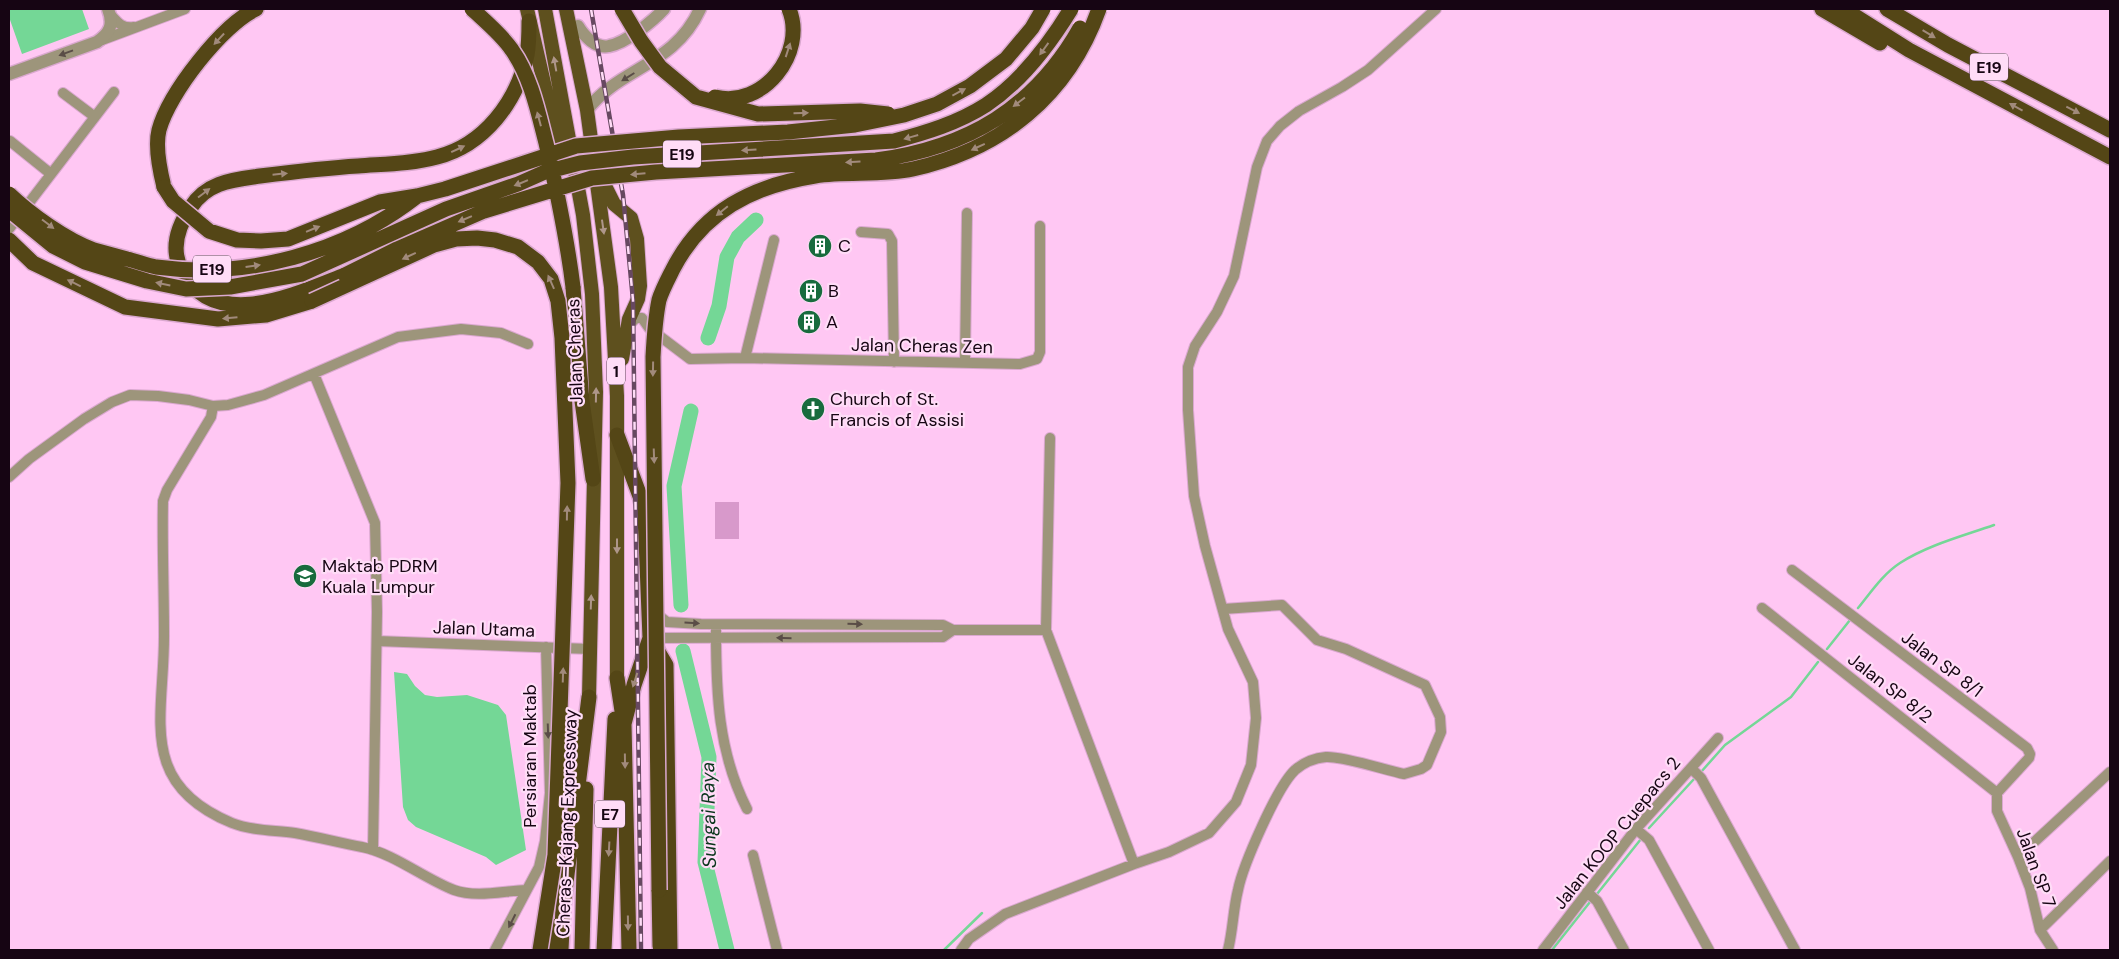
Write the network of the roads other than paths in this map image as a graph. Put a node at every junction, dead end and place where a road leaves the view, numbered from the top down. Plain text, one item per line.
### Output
1 (185, 9) edge
2 (256, 9) edge
3 (472, 9) edge
4 (545, 9) edge
5 (566, 9) edge
6 (575, 9) edge
7 (622, 9) edge
8 (630, 9) edge
9 (664, 9) edge
10 (700, 9) edge
11 (789, 9) edge
12 (1043, 9) edge
13 (1071, 9) edge
14 (1091, 9) edge
15 (1099, 9) edge
16 (1436, 9) edge
17 (1822, 9) edge
18 (1844, 9) edge
19 (1887, 9) edge
20 (110, 12) edge
21 (528, 15) edge
22 (578, 26) junction
23 (135, 27) junction
24 (97, 42) junction
25 (1908, 50) junction
26 (9, 74) edge
27 (581, 76) junction
28 (114, 92) dead end
29 (63, 93) dead end
30 (587, 110) junction
31 (904, 115) junction
32 (95, 117) junction
33 (2110, 130) edge
34 (10, 140) dead end
35 (2110, 156) edge
36 (594, 161) junction
37 (50, 174) junction
38 (9, 194) edge
39 (417, 196) junction
40 (9, 210) edge
41 (967, 213) dead end
42 (583, 215) junction
43 (1040, 226) dead end
44 (9, 229) edge
45 (861, 232) dead end
46 (9, 240) edge
47 (774, 240) dead end
48 (640, 286) junction
49 (627, 327) junction
50 (649, 328) junction
51 (528, 344) dead end
52 (745, 358) junction
53 (894, 362) junction
54 (965, 363) junction
55 (314, 374) junction
56 (617, 396) junction
57 (214, 406) junction
58 (618, 435) junction
59 (1050, 438) dead end
60 (9, 477) edge
61 (593, 479) junction
62 (1792, 570) dead end
63 (648, 607) junction
64 (1762, 608) dead end
65 (1223, 609) junction
66 (716, 624) junction
67 (953, 630) junction
68 (1046, 630) junction
69 (716, 636) junction
70 (650, 638) junction
71 (377, 641) junction
72 (546, 648) junction
73 (590, 649) junction
74 (617, 678) junction
75 (589, 697) junction
76 (624, 724) junction
77 (1718, 738) dead end
78 (1691, 768) junction
79 (2110, 772) edge
80 (1997, 793) junction
81 (747, 809) dead end
82 (1636, 829) junction
83 (373, 850) junction
84 (753, 856) dead end
85 (2018, 857) junction
86 (2110, 861) edge
87 (1134, 864) junction
88 (526, 890) junction
89 (1587, 892) junction
90 (563, 907) junction
91 (2040, 930) junction
92 (660, 931) junction
93 (495, 950) edge
94 (540, 950) edge
95 (549, 950) edge
96 (561, 950) edge
97 (582, 950) edge
98 (604, 950) edge
99 (629, 950) edge
100 (660, 950) edge
101 (664, 950) edge
102 (670, 950) edge
103 (777, 950) edge
104 (961, 950) edge
105 (1228, 950) edge
106 (1543, 950) edge
107 (1624, 950) edge
108 (1709, 950) edge
109 (1795, 950) edge
110 (2053, 950) edge

1 - 23 street
2 -> 39 highway, bridge
61 -> 3 highway, bridge
42 -> 4 highway, Jalan Cheras / 1
5 - 27 highway, 1
6 - 22 highway
7 -> 31 highway, bridge
8 -> 11 highway, bridge
9 - 22 street
10 -> 30 street
31 -> 12 highway, E19, bridge
13 -> 40 highway, E19, bridge
14 -> 21 highway, bridge
15 -> 92 highway, bridge
16 - 65 street
17 - 25 highway
18 - 25 highway, E19
19 -> 33 highway, E19
20 - 23 street
20 - 24 street
21 - 42 highway
22 - 27 highway
23 - 24 street
24 -> 26 street
35 -> 25 highway, E19
27 - 30 highway, 1
28 - 32 street
29 - 32 street
30 - 36 highway, 1
31 - 39 highway, E19, bridge
32 - 37 street
34 - 37 street
36 - 48 highway
36 -> 56 highway, 1
37 - 44 street
38 -> 39 highway, E19, bridge
41 - 54 street
61 -> 42 highway, Jalan Cheras / 1
43 - 54 street, Jalan Cheras Zen
45 - 53 street
94 -> 46 highway, bridge
47 - 52 street
48 - 49 highway
48 - 50 street
49 - 50 street
49 - 56 highway
50 - 52 street, Jalan Cheras Zen
51 - 55 street
52 - 53 street, Jalan Cheras Zen
53 - 54 street, Jalan Cheras Zen
55 - 57 street
55 - 71 street
56 - 58 highway, 1
57 - 60 street
57 - 83 street
58 - 63 highway
58 -> 74 highway, 1
59 - 68 street
73 -> 61 highway, Jalan Cheras / 1
62 - 80 street, Jalan SP 8/1
63 -> 66 street
63 - 70 highway
64 - 80 street, Jalan SP 8/2
65 - 87 street
65 - 105 street
66 -> 67 street
66 - 69 street
67 - 68 street
67 -> 69 street
68 - 87 street
69 - 70 street
69 - 81 street
70 -> 76 highway
70 - 102 highway
71 - 72 street, Jalan Utama
71 - 83 street
72 - 73 street, Jalan Utama
72 -> 88 street, Persiaran Maktab
73 - 75 highway, Jalan Cheras / 1
74 - 76 highway
74 -> 98 highway, E7
75 - 90 highway
75 - 97 highway, Cheras–Kajang Expressway / E7
76 -> 99 highway
77 - 78 street, Jalan KOOP Cuepacs 2
78 - 82 street, Jalan KOOP Cuepacs 2
78 - 109 street
79 - 85 street
80 - 85 street, Jalan SP 7
82 - 89 street, Jalan KOOP Cuepacs 2
82 - 108 street
83 - 88 street
84 - 103 street
85 - 91 street, Jalan SP 7
86 - 91 street
87 - 104 street
88 -> 93 street, Persiaran Maktab
89 - 106 street, Jalan KOOP Cuepacs 2
89 - 107 street
90 - 95 highway
90 - 96 highway
91 - 110 street, Jalan SP 7
92 - 100 highway
92 - 101 highway

